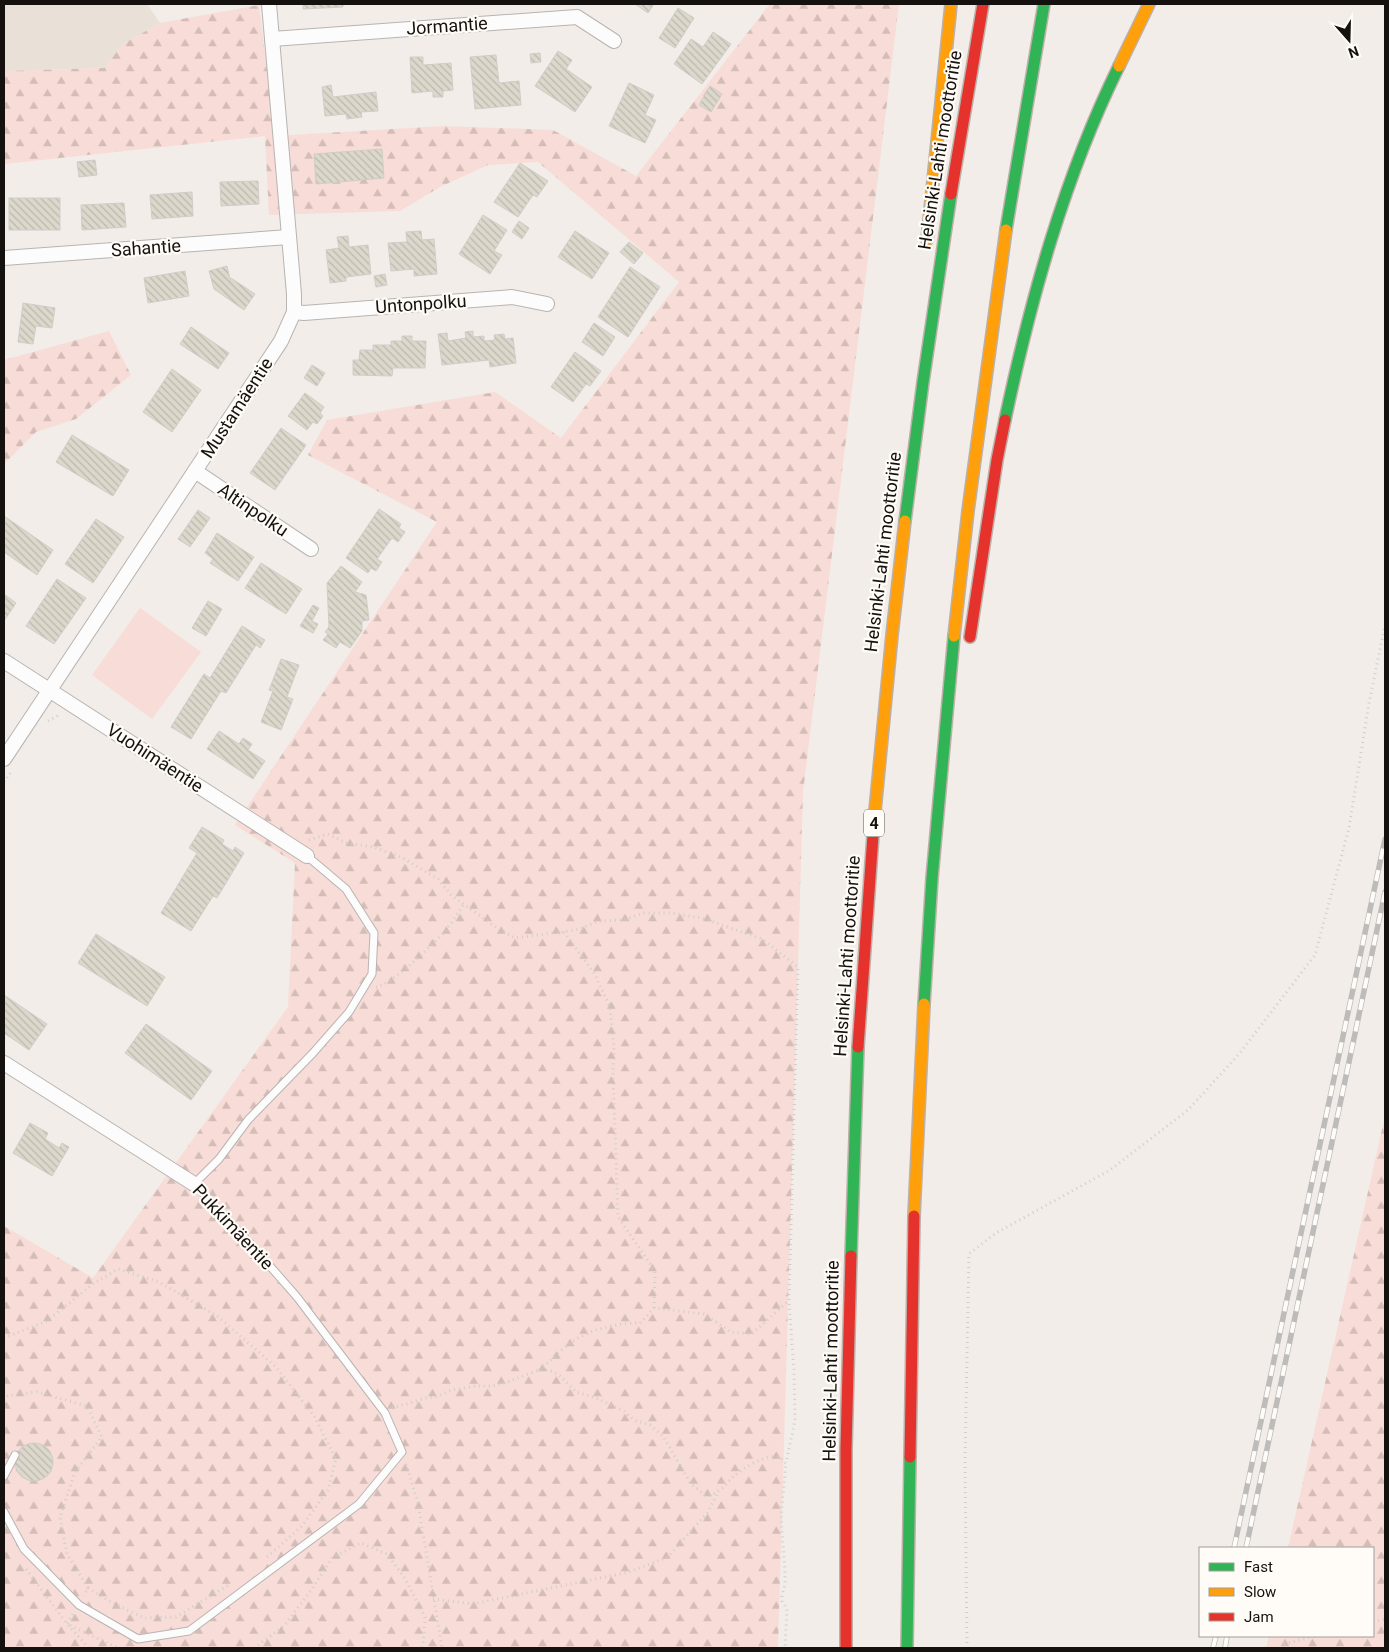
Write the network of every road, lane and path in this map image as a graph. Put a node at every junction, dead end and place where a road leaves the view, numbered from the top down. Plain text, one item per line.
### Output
1 (269, 4) edge
2 (951, 4) edge
3 (982, 4) edge
4 (1044, 4) edge
5 (1149, 4) edge
6 (272, 39) junction
7 (614, 41) dead end
8 (289, 238) junction
9 (925, 255) dead end
10 (4, 258) edge
11 (547, 304) dead end
12 (294, 312) junction
13 (919, 333) dead end
14 (195, 471) junction
15 (905, 508) junction
16 (311, 549) dead end
17 (1385, 625) edge
18 (4, 661) edge
19 (50, 691) junction
20 (948, 695) junction
21 (4, 759) edge
22 (303, 852) junction
23 (464, 904) junction
24 (564, 932) junction
25 (364, 988) junction
26 (4, 1064) edge
27 (194, 1184) junction
28 (788, 1300) junction
29 (654, 1308) junction
30 (4, 1338) edge
31 (539, 1370) junction
32 (4, 1400) edge
33 (383, 1410) junction
34 (402, 1452) junction
35 (15, 1455) dead end
36 (786, 1464) junction
37 (4, 1476) edge
38 (719, 1491) junction
39 (4, 1512) edge
40 (263, 1561) dead end
41 (21, 1562) dead end
42 (235, 1582) dead end
43 (88, 1588) junction
44 (434, 1599) junction
45 (79, 1605) junction
46 (67, 1624) junction
47 (1311, 1637) edge
48 (1284, 1644) dead end
49 (89, 1648) edge
50 (118, 1648) edge
51 (254, 1648) edge
52 (422, 1648) edge
53 (442, 1648) edge
54 (785, 1648) edge
55 (846, 1648) edge
56 (907, 1648) edge
57 (967, 1648) edge

1 - 6 street, Mustamäentie
2 - 9 highway
3 - 15 highway, Helsinki-Lahti moottoritie / 4
4 - 20 highway
5 - 20 highway
6 - 7 street, Jormantie
6 - 8 street, Mustamäentie
8 - 10 street, Sahantie
8 - 12 street, Mustamäentie
11 - 12 street, Untonpolku
12 - 14 street, Mustamäentie
13 - 15 highway
14 - 16 street, Altinpolku
14 - 19 street, Mustamäentie
15 - 55 highway, Helsinki-Lahti moottoritie / 4
17 - 57 path
18 - 19 street, Vuohimäentie
19 - 21 street, Mustamäentie
19 - 22 street, Vuohimäentie
20 - 56 highway
22 - 23 path
22 - 25 lane
23 - 24 path
23 - 25 path
24 - 28 path
24 - 29 path
25 - 27 lane
26 - 27 street, Pukkimäentie
27 - 33 lane, Pukkimäentie
28 - 29 path
28 - 36 path
29 - 31 path
30 - 40 path
31 - 33 path
31 - 38 path
32 - 43 path
33 - 34 lane, Pukkimäentie
34 - 44 path
34 - 45 lane
35 - 37 lane
36 - 38 path
36 - 54 path
38 - 44 path
39 - 45 lane
41 - 46 path
42 - 43 path
43 - 45 path
44 - 53 path
45 - 46 path
46 - 49 path
46 - 50 path
47 - 48 path
51 - 52 path

